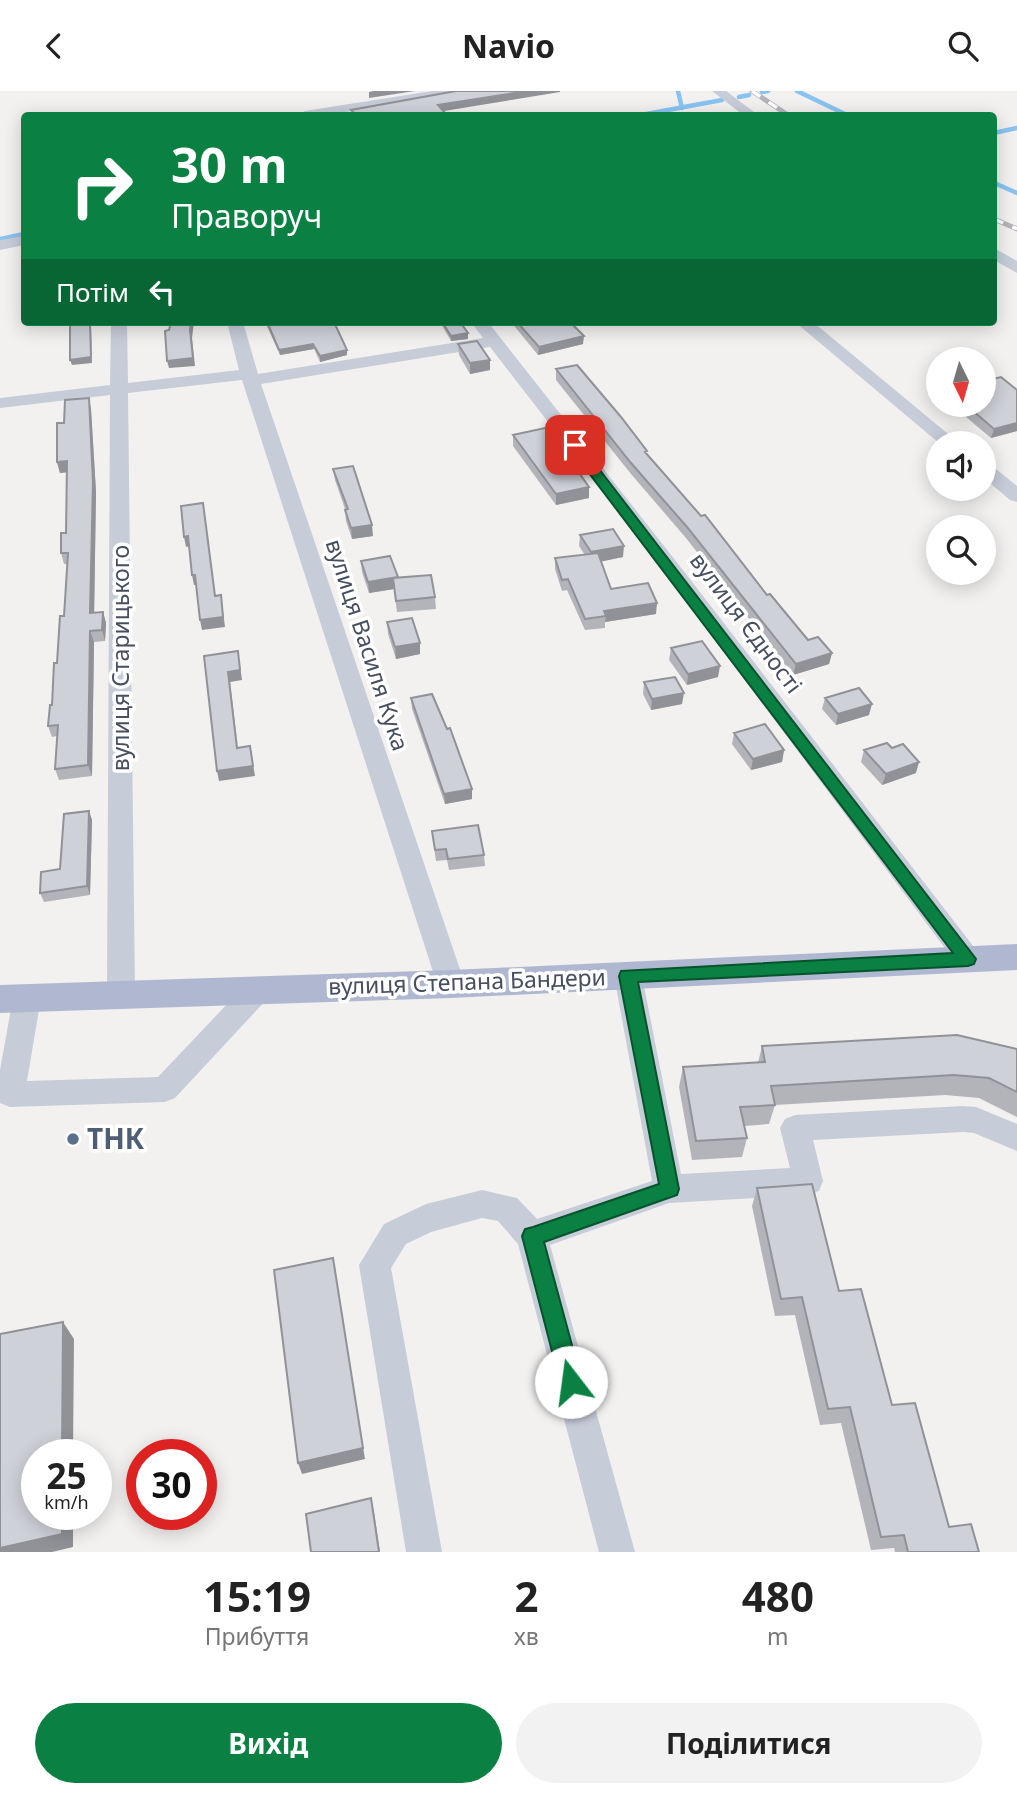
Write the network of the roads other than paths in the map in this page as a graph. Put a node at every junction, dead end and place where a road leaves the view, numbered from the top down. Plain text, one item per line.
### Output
1 (456, 91) edge
2 (718, 91) edge
3 (324, 112) edge
4 (745, 112) edge
5 (21, 242) edge
6 (0, 245) edge
7 (997, 255) edge
8 (1017, 268) edge
9 (119, 326) edge
10 (237, 326) edge
11 (482, 326) edge
12 (808, 326) edge
13 (493, 342) junction
14 (251, 377) junction
15 (121, 389) junction
16 (0, 403) edge
17 (935, 431) edge
18 (996, 479) edge
19 (1017, 496) edge
20 (1017, 957) edge
21 (968, 959) junction
22 (628, 976) junction
23 (450, 984) junction
24 (258, 990) junction
25 (121, 994) junction
26 (14, 998) edge
27 (1017, 1138) edge
28 (670, 1189) junction
29 (533, 1236) junction
30 (424, 1552) edge
31 (617, 1552) edge

1 - 3 street
2 - 4 street
5 - 6 street
7 - 8 street
9 - 15 street, вулиця Старицького
10 - 14 street, вулиця Василя Кука
11 - 13 street, вулиця Єдності
12 - 17 street
13 - 14 street
13 - 21 street, вулиця Єдності
14 - 15 street
14 - 23 street, вулиця Василя Кука
15 - 16 street
15 - 25 street, вулиця Старицького
18 - 19 street
20 - 21 main road, вулиця Степана Бандери
21 - 22 main road, вулиця Степана Бандери
22 - 23 main road, вулиця Степана Бандери
22 - 28 street
23 - 24 main road, вулиця Степана Бандери
24 - 25 main road, вулиця Степана Бандери
24 - 26 street
25 - 26 main road, вулиця Степана Бандери
27 - 28 street
28 - 29 street
29 - 30 street
29 - 31 street

